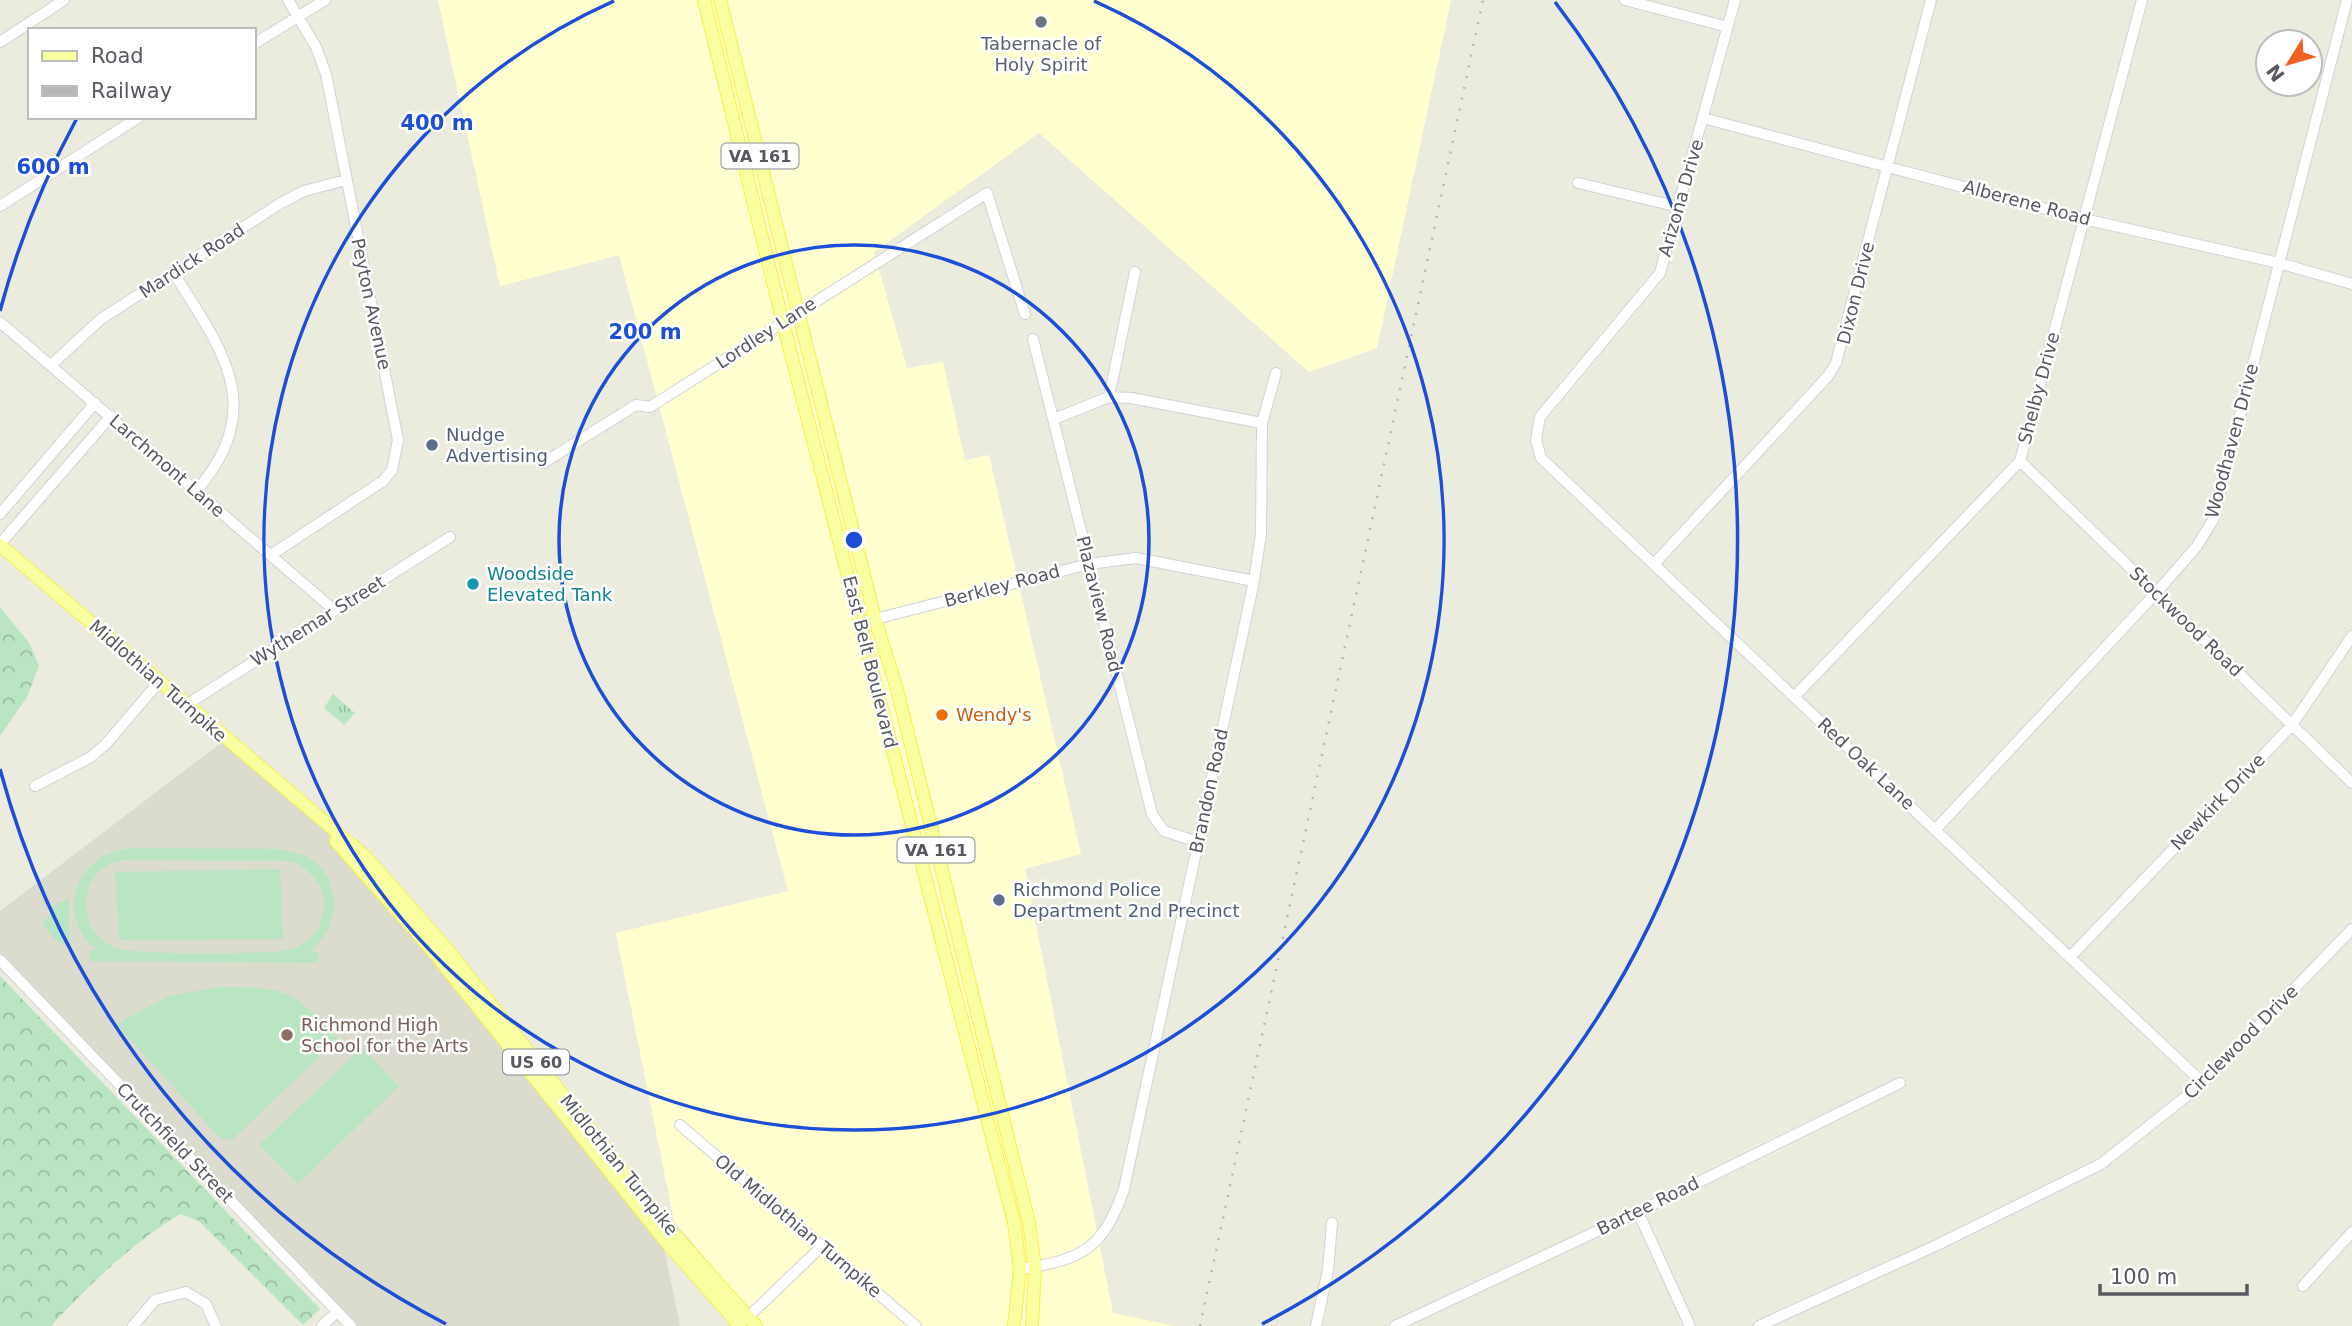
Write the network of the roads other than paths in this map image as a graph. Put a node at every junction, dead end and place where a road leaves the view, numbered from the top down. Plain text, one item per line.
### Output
1 (64, 0) edge
2 (288, 0) edge
3 (325, 0) edge
4 (704, 0) edge
5 (720, 0) edge
6 (1625, 0) edge
7 (1735, 0) edge
8 (1931, 0) edge
9 (2142, 0) edge
10 (2347, 0) edge
11 (298, 16) junction
12 (1728, 27) junction
13 (0, 42) edge
14 (256, 43) edge
15 (1703, 118) junction
16 (136, 119) edge
17 (1887, 166) junction
18 (346, 180) junction
19 (1578, 183) dead end
20 (0, 206) edge
21 (1679, 207) junction
22 (2084, 219) junction
23 (2278, 263) junction
24 (173, 272) junction
25 (1135, 272) dead end
26 (2352, 284) edge
27 (798, 312) junction
28 (1024, 314) dead end
29 (0, 322) edge
30 (783, 323) junction
31 (1033, 339) dead end
32 (51, 365) junction
33 (1276, 373) dead end
34 (1109, 397) junction
35 (95, 403) junction
36 (111, 416) junction
37 (1054, 419) junction
38 (1262, 423) junction
39 (1536, 440) joint
40 (2020, 461) junction
41 (543, 463) dead end
42 (197, 490) junction
43 (0, 514) edge
44 (450, 537) dead end
45 (0, 544) edge
46 (271, 555) junction
47 (1089, 564) junction
48 (1654, 564) junction
49 (1254, 581) junction
50 (2156, 593) junction
51 (334, 610) junction
52 (876, 619) junction
53 (860, 623) junction
54 (2352, 636) edge
55 (159, 682) junction
56 (1794, 697) junction
57 (186, 705) junction
58 (2292, 725) junction
59 (2352, 783) edge
60 (35, 786) dead end
61 (1935, 830) junction
62 (1198, 842) junction
63 (2352, 929) edge
64 (2070, 957) junction
65 (0, 960) edge
66 (1900, 1083) dead end
67 (2203, 1083) junction
68 (680, 1125) dead end
69 (1638, 1212) junction
70 (1332, 1223) dead end
71 (2352, 1232) edge
72 (822, 1246) junction
73 (1035, 1267) junction
74 (1020, 1269) junction
75 (2303, 1286) dead end
76 (337, 1312) junction
77 (748, 1323) edge
78 (133, 1326) edge
79 (216, 1326) edge
80 (322, 1326) edge
81 (350, 1326) edge
82 (916, 1326) edge
83 (1014, 1326) edge
84 (1032, 1326) edge
85 (1316, 1326) edge
86 (1395, 1326) edge
87 (1690, 1326) edge
88 (1759, 1326) edge

1 - 13 street
2 - 11 street, Peyton Avenue
3 - 11 street
4 - 30 main road, East Belt Boulevard / VA 161
5 - 27 main road, East Belt Boulevard / VA 161
6 - 12 street
7 - 12 street, Arizona Drive
8 - 17 street, Dixon Drive
9 - 22 street, Shelby Drive
10 - 23 street, Woodhaven Drive
11 - 14 street
11 - 18 street, Peyton Avenue
12 - 15 street, Arizona Drive
15 - 17 street, Alberene Road
15 - 21 street, Arizona Drive
16 - 20 street
17 - 22 street, Alberene Road
17 - 48 street, Dixon Drive
18 - 24 street, Mardick Road
18 - 46 street, Peyton Avenue
19 - 21 street
21 - 39 street, Arizona Drive
22 - 23 street, Alberene Road
22 - 40 street, Shelby Drive
23 - 26 street, Alberene Road
23 - 50 street, Woodhaven Drive
24 - 32 street, Mardick Road
24 - 42 street
25 - 34 street
27 - 28 street, Lordley Lane
27 - 30 street, Lordley Lane
27 - 52 main road, East Belt Boulevard / VA 161
29 - 32 street, Larchmont Lane
30 - 41 street, Lordley Lane
30 - 53 main road, East Belt Boulevard / VA 161
31 - 37 street, Plazaview Road
32 - 35 street, Larchmont Lane
33 - 38 street, Brandon Road
34 - 37 street
34 - 38 street
35 - 36 street, Larchmont Lane
35 - 43 street
36 - 42 street, Larchmont Lane
36 - 45 street
37 - 47 street, Plazaview Road
38 - 49 street, Brandon Road
39 - 48 street, Red Oak Lane
40 - 50 street, Stockwood Road
40 - 56 street, Shelby Drive
42 - 46 street, Larchmont Lane
44 - 51 street, Wythemar Street
45 - 55 main road, Midlothian Turnpike / US 60
46 - 51 street, Larchmont Lane
47 - 49 street, Berkley Road
47 - 52 street, Berkley Road
47 - 62 street, Plazaview Road
48 - 56 street, Red Oak Lane
49 - 62 street, Brandon Road
50 - 58 street, Stockwood Road
50 - 61 street, Woodhaven Drive
51 - 57 street, Wythemar Street
52 - 53 street, Berkley Road
52 - 73 main road, East Belt Boulevard / VA 161
53 - 74 main road, East Belt Boulevard / VA 161
54 - 58 street, Newkirk Drive
55 - 57 main road, Midlothian Turnpike / US 60
55 - 60 street
56 - 61 street, Red Oak Lane
57 - 77 main road, Midlothian Turnpike / US 60
58 - 59 street, Stockwood Road
58 - 64 street, Newkirk Drive
61 - 64 street, Red Oak Lane
62 - 73 street, Brandon Road
63 - 67 street, Circlewood Drive
64 - 67 street, Red Oak Lane
65 - 76 street, Crutchfield Street
66 - 69 street, Bartee Road
67 - 88 street, Circlewood Drive
68 - 72 street, Old Midlothian Turnpike
69 - 86 street, Bartee Road
69 - 87 street
70 - 85 street
71 - 75 street
72 - 77 street
72 - 82 street, Old Midlothian Turnpike
73 - 74 street, Brandon Road
73 - 84 main road, East Belt Boulevard / VA 161
74 - 83 main road, East Belt Boulevard / VA 161
76 - 80 street
76 - 81 street, Crutchfield Street
78 - 79 street

